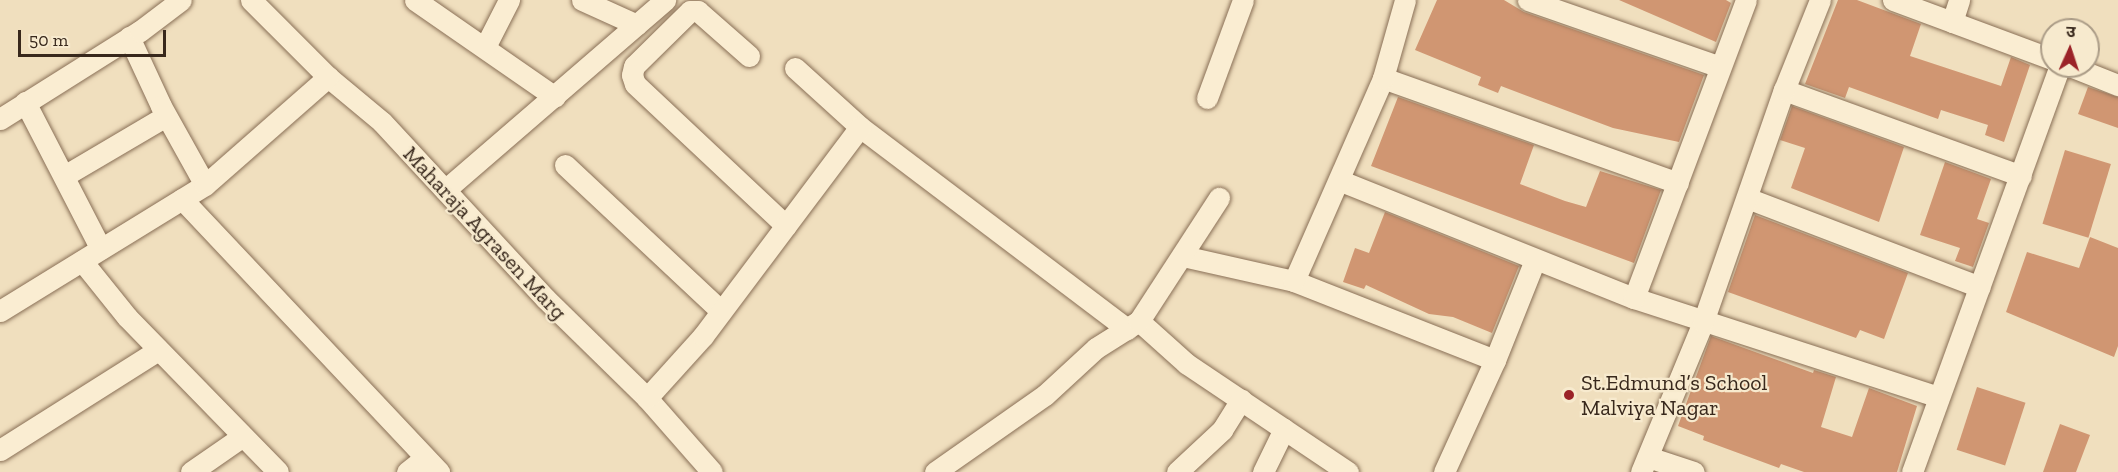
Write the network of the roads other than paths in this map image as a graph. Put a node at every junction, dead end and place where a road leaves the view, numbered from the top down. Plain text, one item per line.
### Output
1 (181, 0) edge
2 (251, 0) edge
3 (415, 0) edge
4 (509, 0) edge
5 (582, 0) edge
6 (664, 0) edge
7 (1243, 0) edge
8 (1405, 0) edge
9 (1528, 0) edge
10 (1746, 0) edge
11 (1820, 0) edge
12 (1893, 0) edge
13 (1959, 0) edge
14 (1952, 22) junction
15 (637, 25) junction
16 (129, 37) junction
17 (485, 47) junction
18 (2040, 55) edge
19 (749, 56) dead end
20 (1720, 67) junction
21 (795, 68) dead end
22 (328, 77) junction
23 (1383, 78) junction
24 (2056, 78) edge
25 (2100, 78) edge
26 (2118, 85) edge
27 (1784, 90) junction
28 (555, 98) junction
29 (1207, 98) dead end
30 (25, 102) junction
31 (166, 116) junction
32 (0, 119) edge
33 (860, 127) junction
34 (565, 165) dead end
35 (64, 176) junction
36 (2021, 176) junction
37 (1341, 181) junction
38 (1678, 183) junction
39 (205, 185) junction
40 (444, 190) junction
41 (1219, 198) dead end
42 (1747, 198) junction
43 (182, 199) junction
44 (786, 226) junction
45 (101, 249) junction
46 (1183, 256) junction
47 (1535, 260) junction
48 (82, 261) junction
49 (1294, 281) junction
50 (1980, 287) junction
51 (1634, 298) junction
52 (0, 311) edge
53 (721, 311) junction
54 (1703, 322) junction
55 (1133, 325) junction
56 (158, 350) junction
57 (1495, 360) junction
58 (1938, 397) junction
59 (647, 398) junction
60 (1241, 400) junction
61 (1284, 429) junction
62 (243, 436) junction
63 (0, 450) edge
64 (1645, 464) edge
65 (432, 465) edge
66 (191, 472) edge
67 (278, 472) edge
68 (407, 472) edge
69 (712, 472) edge
70 (935, 472) edge
71 (1177, 472) edge
72 (1263, 472) edge
73 (1348, 472) edge
74 (1444, 472) edge
75 (1694, 472) edge
76 (1912, 472) edge

1 - 16 street
2 - 22 street, Maharaja Agrasen Marg
3 - 17 street
4 - 17 street
5 - 15 street
6 - 15 street
7 - 29 street
8 - 23 street
9 - 20 street
10 - 20 street
11 - 27 street
12 - 14 street
13 - 14 street
14 - 18 street
15 - 28 street
16 - 30 street
16 - 31 street
17 - 28 street
19 - 44 street
20 - 38 street
21 - 33 street
22 - 39 street
22 - 40 street, Maharaja Agrasen Marg
23 - 37 street
23 - 38 street
24 - 36 street
25 - 26 street
27 - 36 street
27 - 42 street
28 - 40 street
30 - 32 street
30 - 35 street
31 - 35 street
31 - 39 street
33 - 44 street
33 - 55 street
34 - 53 street
35 - 45 street
36 - 50 street
37 - 47 street
37 - 49 street
38 - 51 street
39 - 43 street
40 - 59 street, Maharaja Agrasen Marg
41 - 46 street
42 - 50 street
42 - 54 street
43 - 45 street
43 - 65 street
44 - 53 street
45 - 48 street
46 - 49 street
46 - 55 street
47 - 51 street
47 - 57 street
48 - 52 street
48 - 56 street
49 - 57 street
50 - 58 street
51 - 54 street
53 - 59 street
54 - 58 street
54 - 64 street
55 - 60 street
55 - 70 street
56 - 62 street
56 - 63 street
57 - 74 street
58 - 76 street
59 - 69 street, Maharaja Agrasen Marg
60 - 61 street
60 - 71 street
61 - 72 street
61 - 73 street
62 - 66 street
62 - 67 street
64 - 75 street
65 - 68 street

